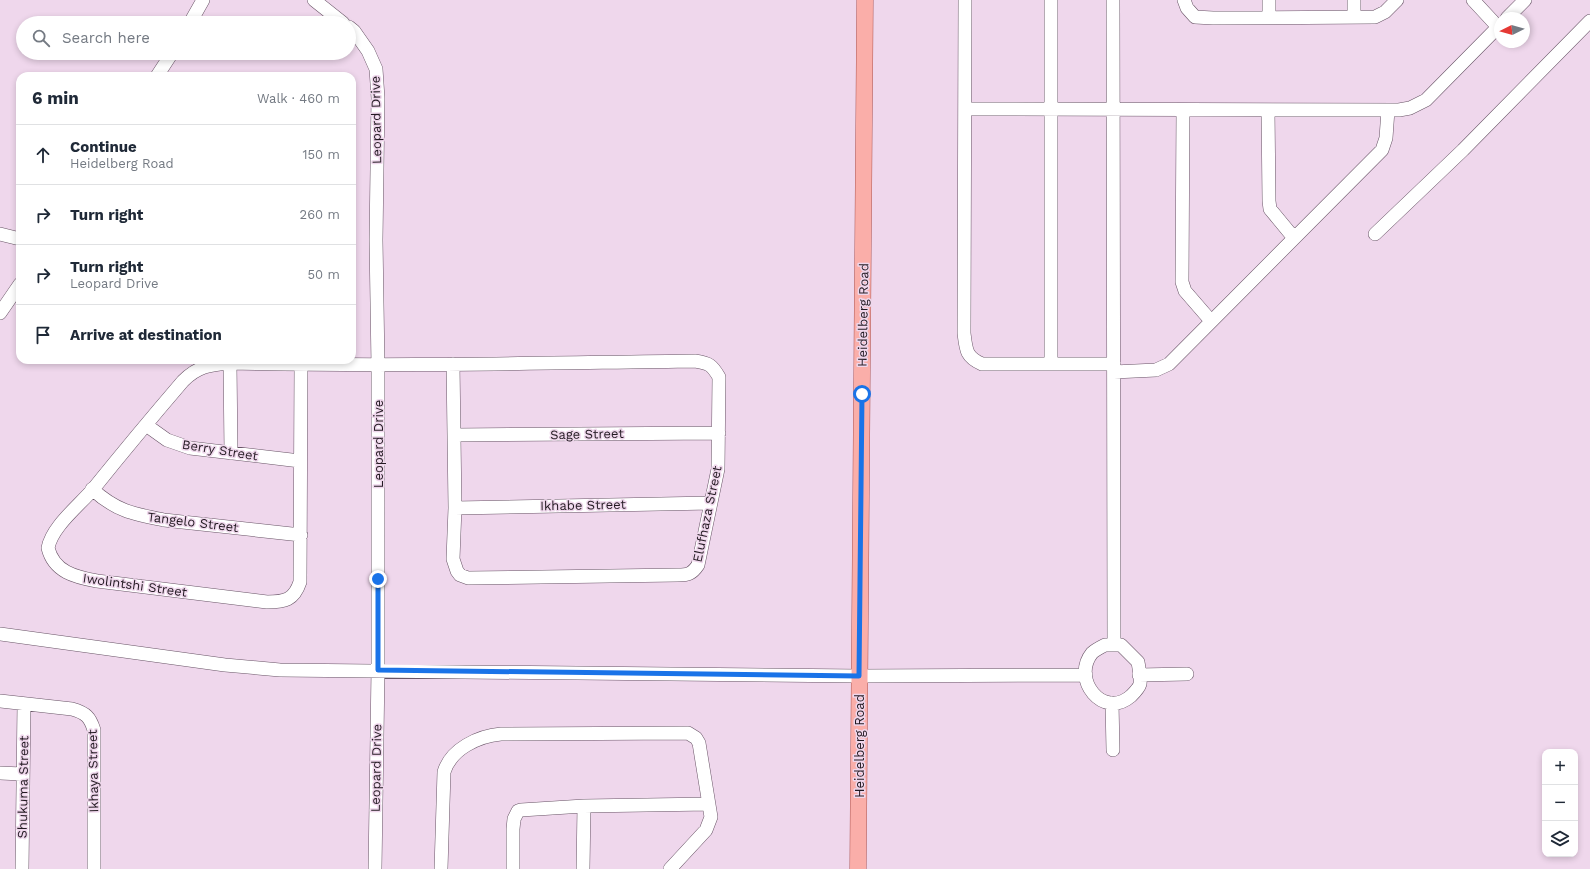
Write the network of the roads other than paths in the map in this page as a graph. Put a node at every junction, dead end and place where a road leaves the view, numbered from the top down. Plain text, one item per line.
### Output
1 (203, 0) edge
2 (314, 0) edge
3 (865, 0) edge
4 (965, 0) edge
5 (1051, 0) edge
6 (1113, 0) edge
7 (1184, 0) edge
8 (1269, 0) edge
9 (1354, 0) edge
10 (1397, 0) edge
11 (1473, 0) edge
12 (1525, 0) edge
13 (1513, 12) edge
14 (194, 16) edge
15 (335, 16) edge
16 (1354, 17) junction
17 (1494, 17) edge
18 (1269, 18) junction
19 (1590, 21) edge
20 (1494, 31) edge
21 (356, 34) edge
22 (168, 60) edge
23 (160, 72) edge
24 (966, 109) junction
25 (1051, 110) junction
26 (1113, 110) junction
27 (1183, 110) junction
28 (1268, 110) junction
29 (1388, 110) junction
30 (0, 234) edge
31 (1375, 234) dead end
32 (16, 238) edge
33 (1294, 238) junction
34 (16, 290) edge
35 (0, 313) edge
36 (1211, 321) junction
37 (211, 364) edge
38 (230, 364) edge
39 (301, 364) joint
40 (453, 364) junction
41 (1051, 364) junction
42 (378, 365) junction
43 (1114, 368) junction
44 (146, 425) junction
45 (719, 433) junction
46 (455, 435) junction
47 (231, 453) junction
48 (300, 461) junction
49 (92, 489) junction
50 (711, 503) junction
51 (455, 508) junction
52 (301, 535) junction
53 (0, 634) edge
54 (1114, 645) junction
55 (378, 670) junction
56 (1187, 674) dead end
57 (1086, 675) junction
58 (1139, 675) junction
59 (859, 676) junction
60 (0, 701) edge
61 (1112, 703) junction
62 (24, 704) junction
63 (1112, 750) dead end
64 (0, 773) edge
65 (22, 774) junction
66 (709, 804) junction
67 (584, 806) junction
68 (22, 869) edge
69 (94, 869) edge
70 (375, 869) edge
71 (441, 869) edge
72 (513, 869) edge
73 (583, 869) edge
74 (670, 869) edge
75 (858, 869) edge

1 - 14 street
2 - 15 street
3 - 59 main road, Heidelberg Road
4 - 24 street
5 - 25 street
6 - 26 street
7 - 18 street
8 - 18 street
9 - 16 street
10 - 16 street
11 - 17 street
12 - 13 street
16 - 18 street
19 - 31 street
20 - 29 street
21 - 42 street, Leopard Drive
22 - 23 street
24 - 25 street
24 - 41 street
25 - 26 street
25 - 41 street
26 - 27 street
26 - 43 street
27 - 28 street
27 - 36 street
28 - 29 street
28 - 33 street
29 - 33 street
30 - 32 street
33 - 36 street
34 - 35 street
36 - 43 street
37 - 44 street, Iwolintshi Street
38 - 47 street
39 - 42 street, Iwolintshi Street
39 - 48 street, Iwolintshi Street
40 - 42 street, Elufhaza Street
40 - 45 street, Elufhaza Street
40 - 46 street, Elufhaza Street
41 - 43 street
42 - 55 street, Leopard Drive
43 - 54 street
44 - 47 street, Berry Street
44 - 49 street, Iwolintshi Street
45 - 46 street, Sage Street
45 - 50 street, Elufhaza Street
46 - 51 street, Elufhaza Street
47 - 48 street, Berry Street
48 - 52 street, Iwolintshi Street
49 - 52 street, Tangelo Street
49 - 52 street, Iwolintshi Street
50 - 51 street, Ikhabe Street
50 - 51 street, Elufhaza Street
53 - 55 street
54 - 57 street
54 - 58 street
55 - 59 street
55 - 70 street, Leopard Drive
56 - 58 street
57 - 59 street
57 - 61 street
58 - 61 street
59 - 75 main road, Heidelberg Road
60 - 62 street, Ikhaya Street
61 - 63 street
62 - 65 street, Shukuma Street
62 - 69 street, Ikhaya Street
64 - 65 street
65 - 68 street, Shukuma Street
66 - 67 street
66 - 71 street
66 - 74 street
67 - 72 street
67 - 73 street

